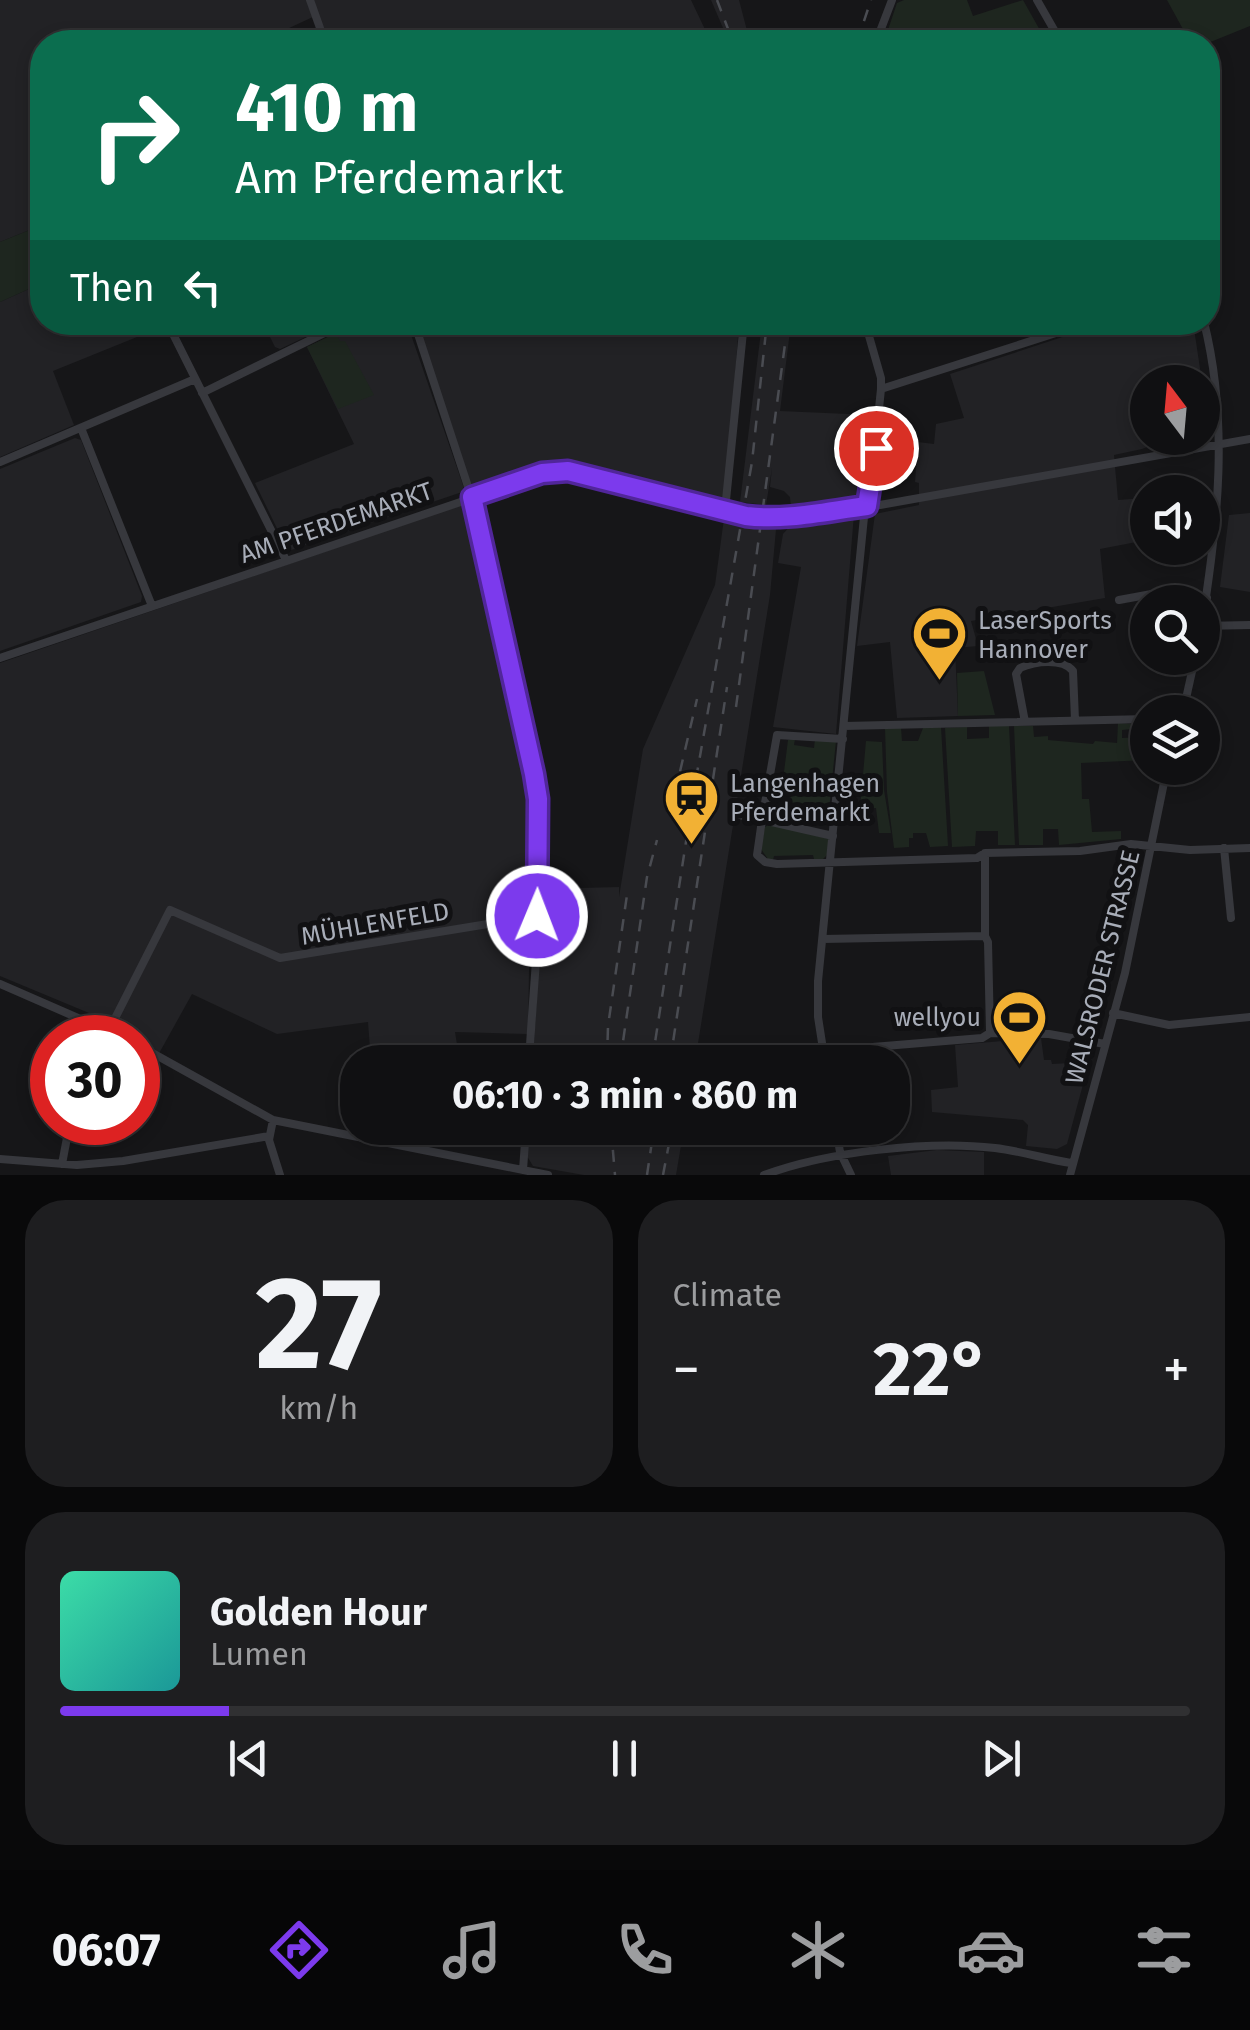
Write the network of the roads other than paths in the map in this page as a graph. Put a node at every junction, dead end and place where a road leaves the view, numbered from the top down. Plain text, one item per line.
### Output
1 (310, 0) edge
2 (892, 0) edge
3 (1037, 0) edge
4 (320, 30) edge
5 (881, 30) edge
6 (1054, 30) edge
7 (172, 335) edge
8 (320, 335) edge
9 (418, 335) edge
10 (743, 335) edge
11 (868, 335) edge
12 (1049, 335) edge
13 (1206, 335) edge
14 (1210, 365) edge
15 (195, 380) junction
16 (881, 388) junction
17 (202, 393) junction
18 (80, 428) junction
19 (1250, 439) edge
20 (1220, 442) edge
21 (1148, 455) edge
22 (1220, 455) edge
23 (0, 462) edge
24 (472, 497) junction
25 (867, 506) junction
26 (725, 510) junction
27 (286, 560) junction
28 (1209, 585) edge
29 (1130, 598) edge
30 (1119, 600) dead end
31 (152, 606) junction
32 (1220, 624) edge
33 (1250, 625) edge
34 (0, 658) edge
35 (1130, 719) edge
36 (1075, 720) junction
37 (1025, 722) junction
38 (844, 726) junction
39 (842, 740) junction
40 (1165, 785) edge
41 (736, 814) dead end
42 (762, 820) junction
43 (833, 836) junction
44 (1152, 847) junction
45 (1224, 848) junction
46 (1250, 848) edge
47 (985, 853) junction
48 (831, 862) junction
49 (537, 916) junction
50 (1231, 918) dead end
51 (984, 936) junction
52 (823, 939) junction
53 (3, 985) edge
54 (0, 999) edge
55 (1114, 1013) junction
56 (68, 1015) edge
57 (116, 1015) edge
58 (1250, 1017) edge
59 (990, 1033) junction
60 (1105, 1044) junction
61 (530, 1045) edge
62 (823, 1045) edge
63 (897, 1045) edge
64 (160, 1058) edge
65 (274, 1120) junction
66 (269, 1136) junction
67 (66, 1145) edge
68 (525, 1145) edge
69 (840, 1145) edge
70 (842, 1157) junction
71 (0, 1159) edge
72 (62, 1164) junction
73 (1071, 1164) junction
74 (524, 1170) junction
75 (280, 1175) edge
76 (548, 1175) edge
77 (764, 1175) edge
78 (851, 1175) edge
79 (1070, 1175) edge

1 - 4 street
2 - 5 street
3 - 6 street
7 - 15 street
8 - 17 street
9 - 24 street
10 - 26 street
11 - 16 street
12 - 16 street
13 - 14 street
15 - 17 street
15 - 18 street
16 - 25 street
17 - 27 street
18 - 23 street
18 - 31 street
19 - 20 street, AM PFERDEMARKT
21 - 25 street, AM PFERDEMARKT
22 - 28 street
24 - 26 street, AM PFERDEMARKT
24 - 27 street, AM PFERDEMARKT
24 - 49 street
25 - 26 street, AM PFERDEMARKT
25 - 38 street
27 - 31 street, AM PFERDEMARKT
29 - 30 street
31 - 34 street, AM PFERDEMARKT
32 - 33 street
35 - 36 street
36 - 37 street
36 - 37 street
37 - 38 street
38 - 39 street
39 - 42 street
39 - 43 street
40 - 44 street, WALSRODER STRASSE
41 - 42 street
42 - 43 street
42 - 48 street
43 - 48 street
44 - 45 street
44 - 47 street
44 - 55 street, WALSRODER STRASSE
45 - 46 street
45 - 50 street
47 - 48 street
47 - 51 street
48 - 52 street
49 - 57 street, MÜHLENFELD
49 - 61 street
51 - 52 street
51 - 59 street
52 - 62 street
53 - 54 street
53 - 56 street
55 - 58 street
55 - 60 street, WALSRODER STRASSE
59 - 60 street
59 - 63 street
60 - 73 street, WALSRODER STRASSE
64 - 65 street
65 - 66 street
65 - 74 street
66 - 72 street
66 - 75 street
67 - 72 street
68 - 74 street
69 - 70 street
70 - 73 street
70 - 77 street
70 - 78 street
71 - 72 street
73 - 79 street, WALSRODER STRASSE
74 - 76 street

